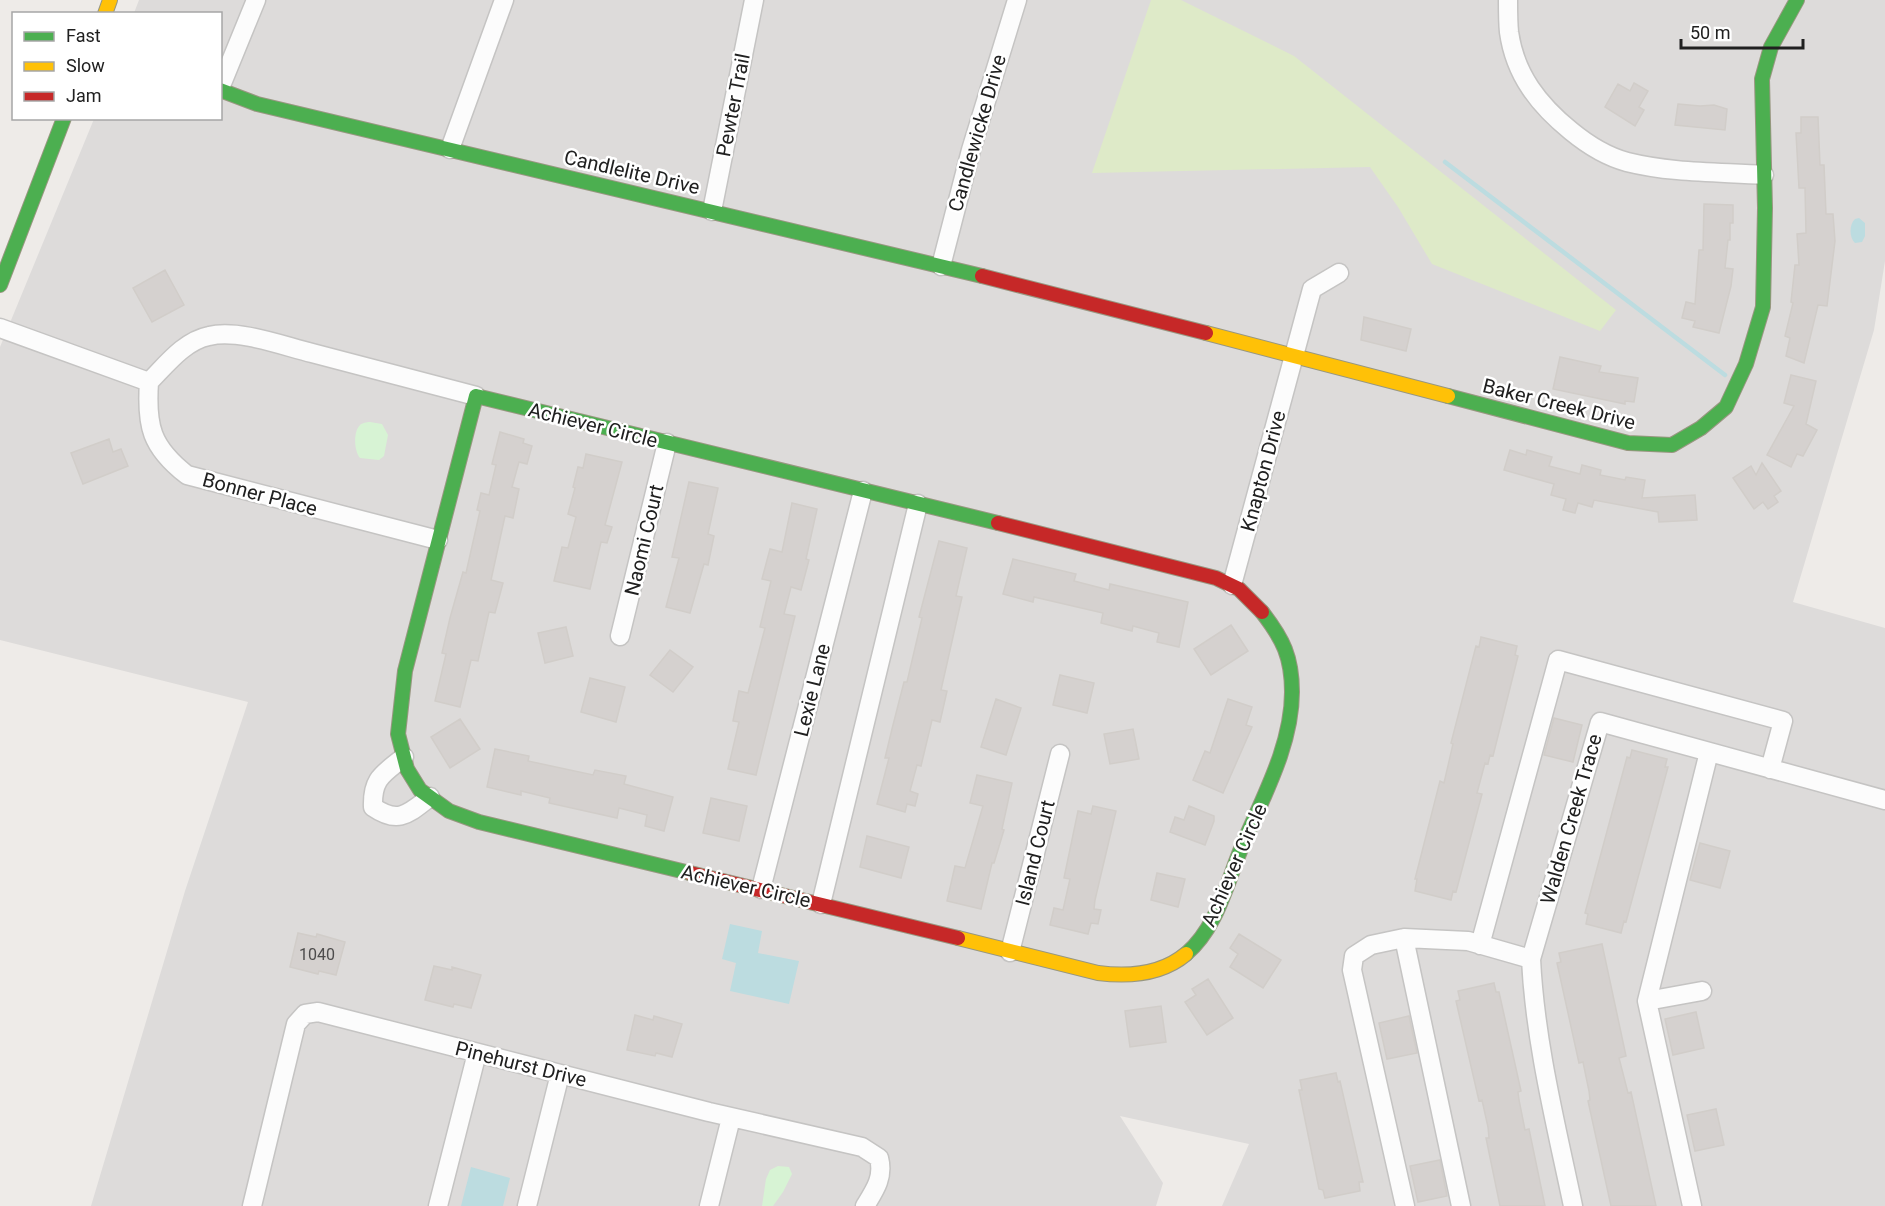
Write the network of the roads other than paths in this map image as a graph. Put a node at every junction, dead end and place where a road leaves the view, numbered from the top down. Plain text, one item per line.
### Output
1 (256, 0) edge
2 (504, 0) edge
3 (754, 0) edge
4 (1017, 0) edge
5 (1508, 0) edge
6 (1797, 0) edge
7 (222, 84) edge
8 (222, 90) edge
9 (63, 120) edge
10 (450, 149) junction
11 (1764, 175) junction
12 (712, 211) junction
13 (941, 266) junction
14 (1339, 273) dead end
15 (0, 285) edge
16 (1036, 289) joint
17 (0, 327) edge
18 (1293, 357) junction
19 (149, 382) junction
20 (476, 396) junction
21 (667, 443) junction
22 (863, 491) junction
23 (918, 504) junction
24 (438, 540) junction
25 (1232, 585) junction
26 (620, 636) dead end
27 (1709, 752) junction
28 (1060, 754) dead end
29 (404, 757) junction
30 (1770, 769) junction
31 (430, 797) junction
32 (1885, 800) edge
33 (761, 890) junction
34 (821, 904) junction
35 (1404, 938) junction
36 (1480, 945) junction
37 (1010, 952) junction
38 (1530, 959) junction
39 (1702, 991) dead end
40 (1647, 1001) junction
41 (477, 1053) junction
42 (560, 1074) junction
43 (732, 1118) junction
44 (252, 1206) edge
45 (438, 1206) edge
46 (527, 1206) edge
47 (709, 1206) edge
48 (865, 1206) edge
49 (1405, 1206) edge
50 (1461, 1206) edge
51 (1573, 1206) edge
52 (1692, 1206) edge

1 - 7 street
2 - 10 street
3 - 12 street, Pewter Trail
4 - 13 street, Candlewicke Drive
5 - 11 street
6 - 11 street, Baker Creek Drive
8 - 10 street, Candlelite Drive
9 - 15 street
10 - 12 street, Candlelite Drive
11 - 18 street, Baker Creek Drive
12 - 13 street, Candlelite Drive
13 - 16 street, Candlelite Drive
14 - 18 street, Knapton Drive
16 - 18 street, Baker Creek Drive
17 - 19 street
18 - 25 street, Knapton Drive
19 - 20 street, Achiever Circle
19 - 24 street, Bonner Place
20 - 21 street, Achiever Circle
20 - 24 street, Achiever Circle
21 - 22 street, Achiever Circle
21 - 26 street, Naomi Court
22 - 23 street, Achiever Circle
22 - 33 street, Lexie Lane
23 - 25 street, Achiever Circle
23 - 34 street
24 - 29 street, Achiever Circle
25 - 37 street, Achiever Circle
27 - 30 street, Walden Creek Trace
27 - 38 street, Walden Creek Trace
27 - 40 street
28 - 37 street, Island Court
29 - 31 street, Achiever Circle
29 - 31 street
30 - 32 street, Walden Creek Trace
30 - 36 street
31 - 33 street, Achiever Circle
33 - 34 street, Achiever Circle
34 - 37 street, Achiever Circle
35 - 36 street
35 - 49 street
35 - 50 street
36 - 38 street
38 - 51 street, Walden Creek Trace
39 - 40 street
40 - 52 street
41 - 42 street, Pinehurst Drive
41 - 44 street, Pinehurst Drive
41 - 45 street
42 - 43 street, Pinehurst Drive
42 - 46 street
43 - 47 street
43 - 48 street, Pinehurst Drive

